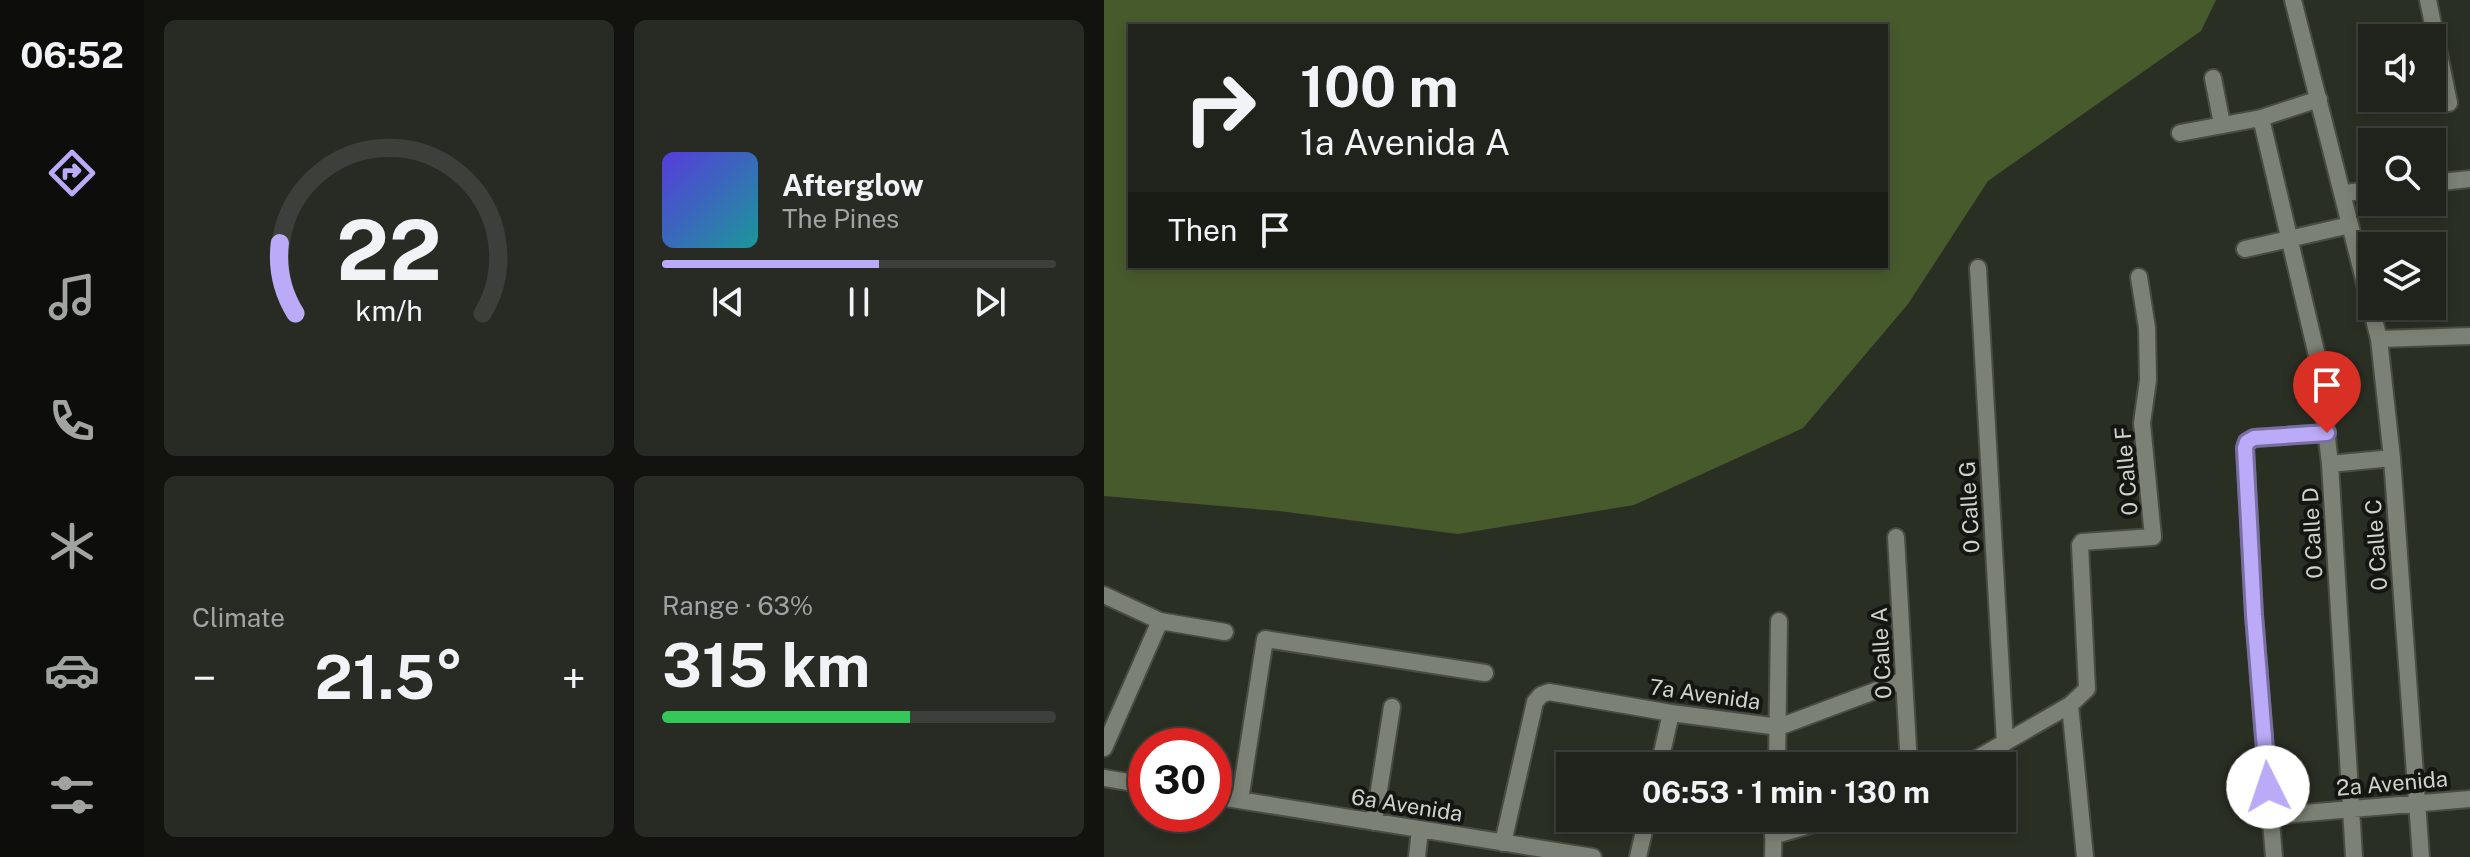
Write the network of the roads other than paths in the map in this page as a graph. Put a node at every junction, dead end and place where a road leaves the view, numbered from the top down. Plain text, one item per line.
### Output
1 (2293, 0) edge
2 (2428, 0) edge
3 (2213, 78) dead end
4 (2319, 99) junction
5 (2449, 103) dead end
6 (2261, 118) junction
7 (2222, 124) junction
8 (2180, 133) dead end
9 (2470, 179) edge
10 (2446, 182) edge
11 (2358, 192) edge
12 (2344, 193) junction
13 (2350, 225) junction
14 (2291, 240) junction
15 (2245, 249) dead end
16 (1978, 268) dead end
17 (2139, 277) dead end
18 (2470, 336) edge
19 (2379, 339) junction
20 (2327, 433) junction
21 (2392, 458) junction
22 (2330, 464) junction
23 (1896, 537) dead end
24 (1104, 595) edge
25 (1160, 621) junction
26 (1779, 621) dead end
27 (1225, 632) dead end
28 (1485, 673) dead end
29 (1904, 680) junction
30 (2070, 705) junction
31 (1392, 707) dead end
32 (1671, 713) junction
33 (1779, 727) junction
34 (1106, 738) edge
35 (2005, 743) junction
36 (1662, 752) edge
37 (1778, 752) edge
38 (1908, 752) edge
39 (1989, 752) edge
40 (1104, 778) edge
41 (1128, 782) edge
42 (1232, 799) edge
43 (2470, 799) edge
44 (1240, 800) junction
45 (2417, 804) junction
46 (2350, 809) junction
47 (2270, 816) junction
48 (1374, 822) junction
49 (1420, 829) junction
50 (1644, 832) edge
51 (1773, 832) edge
52 (1787, 832) edge
53 (1773, 836) junction
54 (1503, 843) junction
55 (1565, 855) edge
56 (1417, 857) edge
57 (1593, 857) edge
58 (1638, 857) edge
59 (1773, 857) edge
60 (2085, 857) edge
61 (2274, 857) edge
62 (2354, 857) edge
63 (2421, 857) edge

1 - 4 street, 0 Calle C
2 - 5 street
3 - 7 street
4 - 6 street
4 - 12 street, 0 Calle C
6 - 7 street
6 - 14 street, 0 Calle D
7 - 8 street
9 - 10 street
11 - 12 street
12 - 13 street, 0 Calle C
13 - 14 street
13 - 19 street, 0 Calle C
14 - 15 street
14 - 20 street, 0 Calle D
16 - 35 street, 0 Calle G
17 - 30 street, 0 Calle F
18 - 19 street
19 - 21 street, 0 Calle C
20 - 22 street, 0 Calle D
20 - 47 street
21 - 22 street
21 - 45 street, 0 Calle C
22 - 46 street, 0 Calle D
23 - 29 street, 0 Calle A
24 - 25 street
25 - 27 street
25 - 34 street
26 - 33 street
28 - 44 street
29 - 33 street, 7a Avenida
29 - 38 street, 0 Calle A
30 - 35 street
30 - 60 street
31 - 48 street
32 - 33 street, 7a Avenida
32 - 36 street
32 - 54 street, 7a Avenida
33 - 37 street
35 - 39 street
40 - 41 street
42 - 44 street, 6a Avenida
43 - 45 street, 2a Avenida
44 - 48 street, 6a Avenida
45 - 46 street, 2a Avenida
45 - 63 street, 0 Calle C
46 - 47 street, 2a Avenida
46 - 62 street, 0 Calle D
47 - 61 street
48 - 49 street, 6a Avenida
49 - 54 street, 6a Avenida
49 - 56 street
50 - 58 street
51 - 53 street
52 - 53 street
53 - 59 street
54 - 55 street, 6a Avenida
55 - 57 street, 6a Avenida

